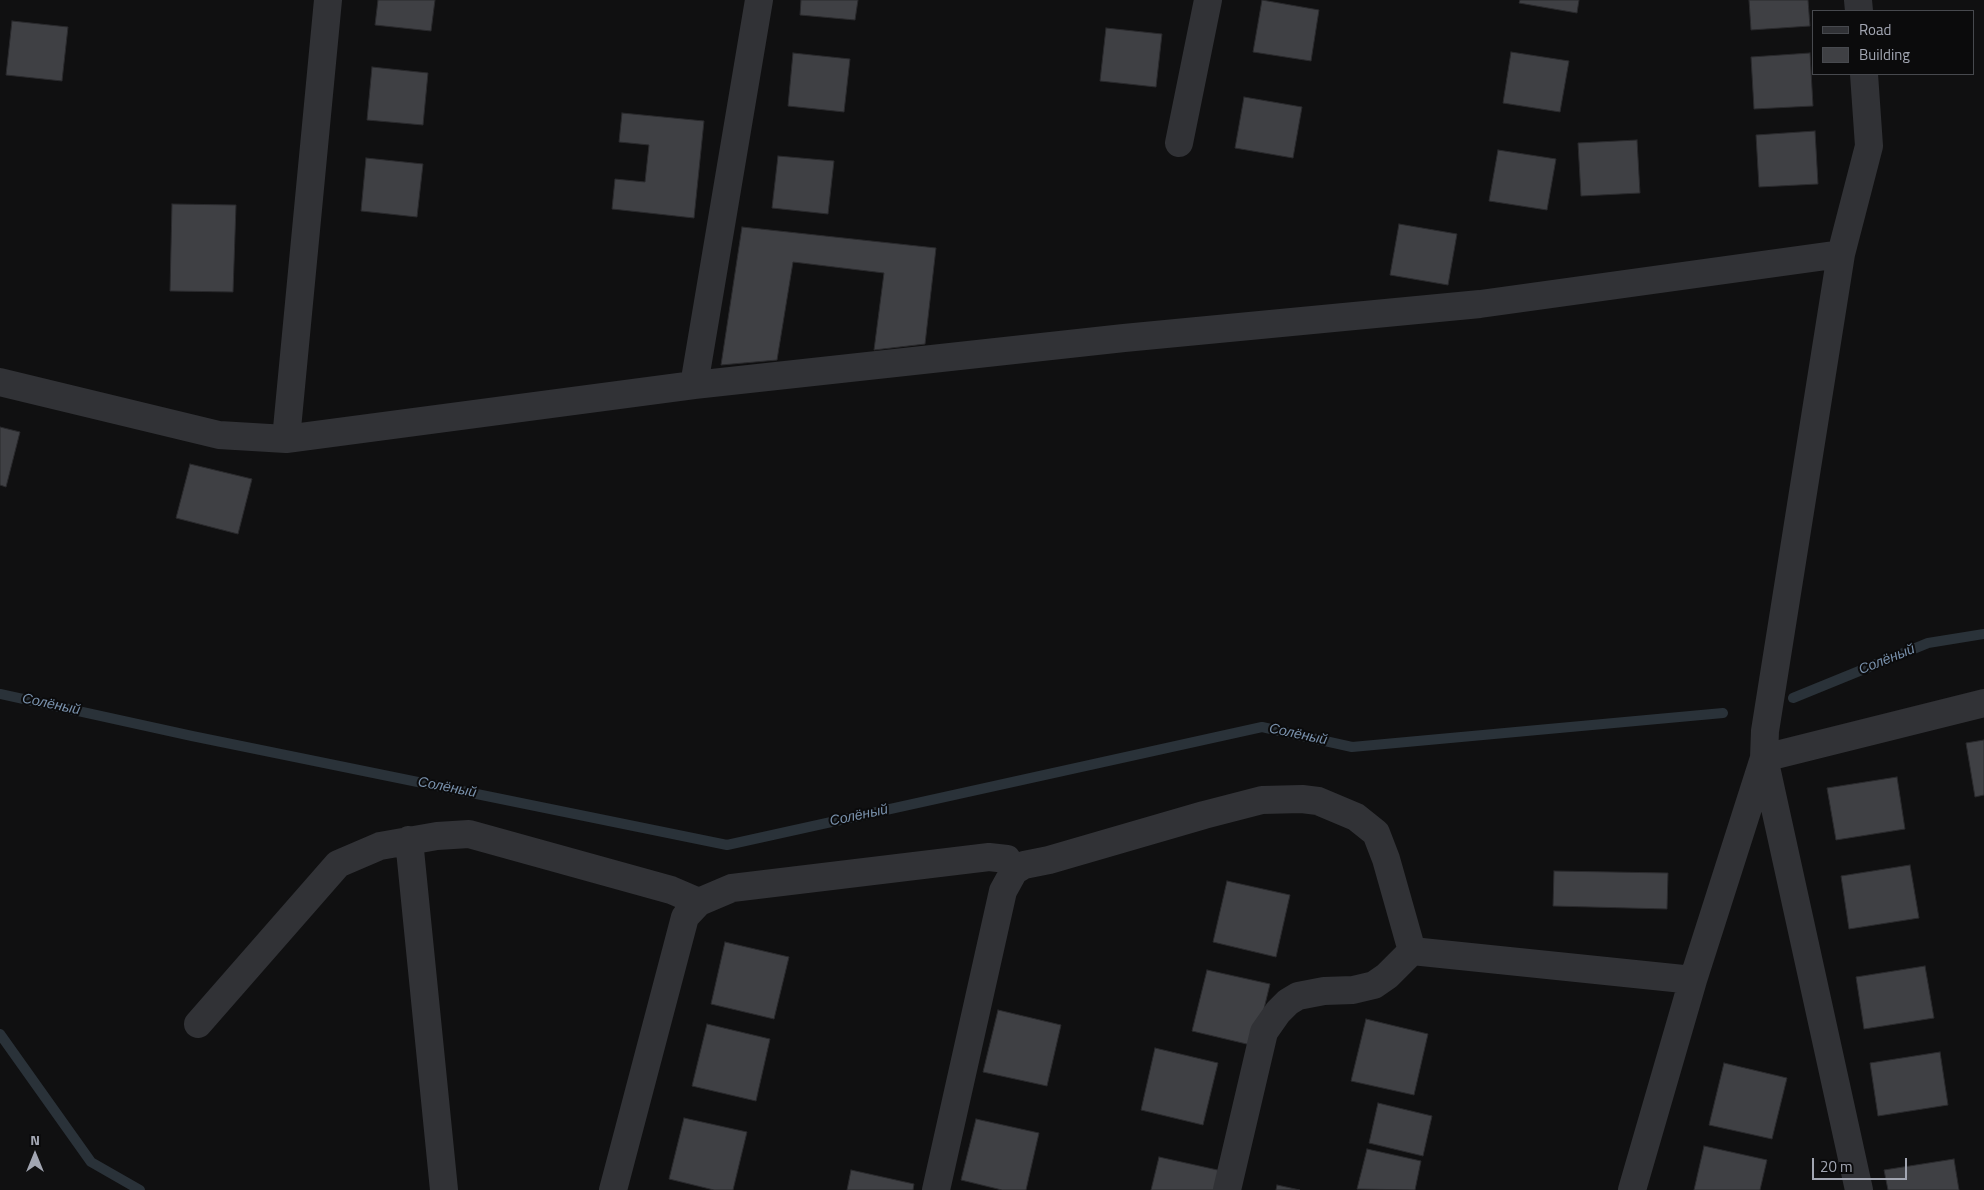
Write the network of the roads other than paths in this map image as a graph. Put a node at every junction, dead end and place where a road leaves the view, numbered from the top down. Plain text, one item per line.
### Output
1 (328, 0) edge
2 (759, 0) edge
3 (1208, 0) edge
4 (1864, 75) edge
5 (1179, 143) dead end
6 (1841, 254) junction
7 (0, 382) edge
8 (694, 385) junction
9 (286, 439) junction
10 (1984, 703) edge
11 (1764, 758) junction
12 (409, 840) junction
13 (1014, 870) junction
14 (699, 902) junction
15 (1412, 951) junction
16 (1693, 980) junction
17 (198, 1024) dead end
18 (444, 1190) edge
19 (613, 1190) edge
20 (936, 1190) edge
21 (1227, 1190) edge
22 (1632, 1190) edge
23 (1859, 1190) edge

1 - 9 street
2 - 8 street
3 - 5 street
4 - 6 street
6 - 8 street
6 - 11 street
7 - 9 street
8 - 9 street
10 - 11 street
11 - 16 street
11 - 23 street
12 - 14 street
12 - 17 street
12 - 18 street
13 - 14 street
13 - 15 street
13 - 20 street
14 - 19 street
15 - 16 street
15 - 21 street
16 - 22 street

